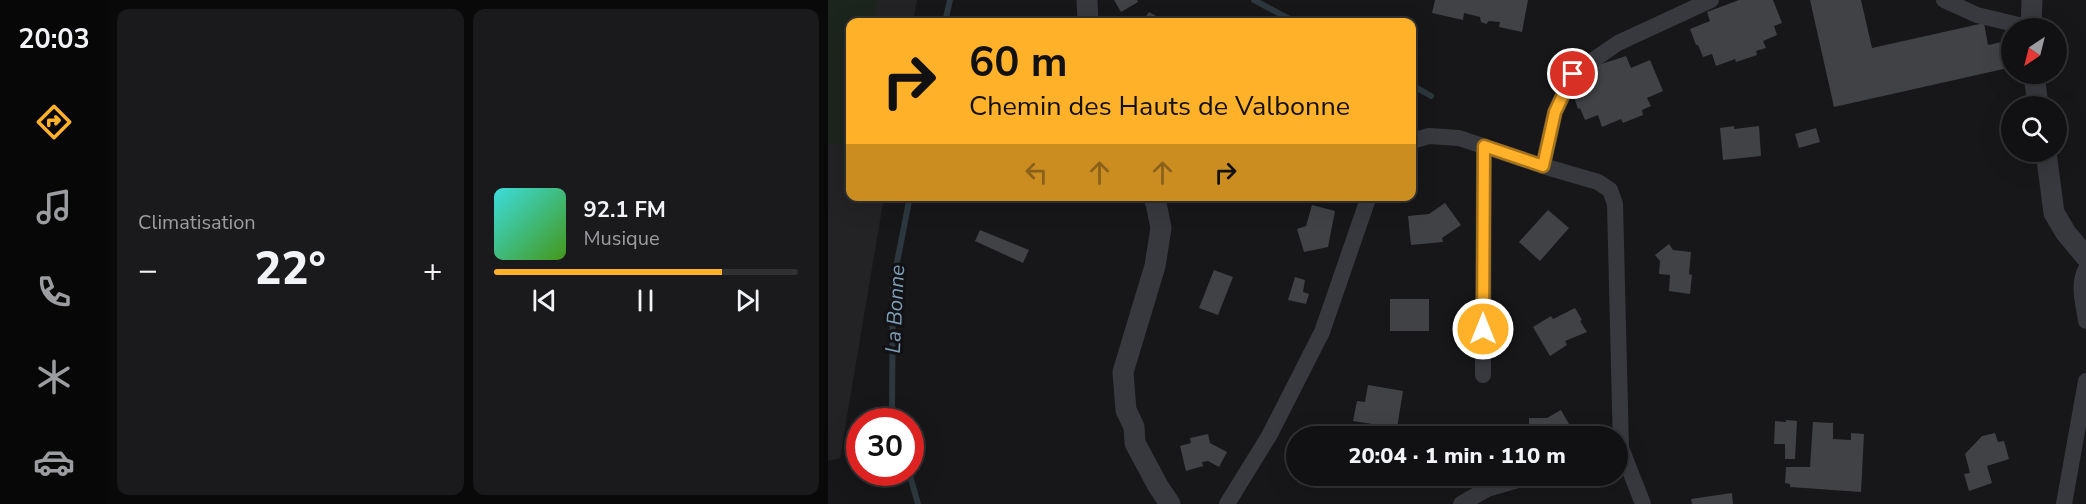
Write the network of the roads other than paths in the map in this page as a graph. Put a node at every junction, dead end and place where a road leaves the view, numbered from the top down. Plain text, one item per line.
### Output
1 (1087, 0) edge
2 (1711, 0) edge
3 (1944, 0) edge
4 (2032, 0) edge
5 (1088, 18) edge
6 (2031, 18) edge
7 (2001, 21) edge
8 (1416, 140) edge
9 (1484, 146) junction
10 (2047, 162) edge
11 (1543, 166) junction
12 (1155, 201) edge
13 (1367, 201) edge
14 (2086, 257) edge
15 (2086, 269) edge
16 (2086, 321) edge
17 (1483, 375) dead end
18 (2086, 381) edge
19 (1619, 426) edge
20 (1628, 470) edge
21 (1497, 486) edge
22 (1170, 504) edge
23 (1227, 504) edge
24 (1461, 504) edge
25 (1643, 504) edge
26 (2064, 504) edge

1 - 5 street
2 - 11 street
3 - 7 street
4 - 6 street
8 - 9 street
9 - 11 street
9 - 17 street
10 - 14 street
11 - 19 street
12 - 22 street
13 - 23 street
15 - 16 street
18 - 26 street
20 - 25 street
21 - 24 street

